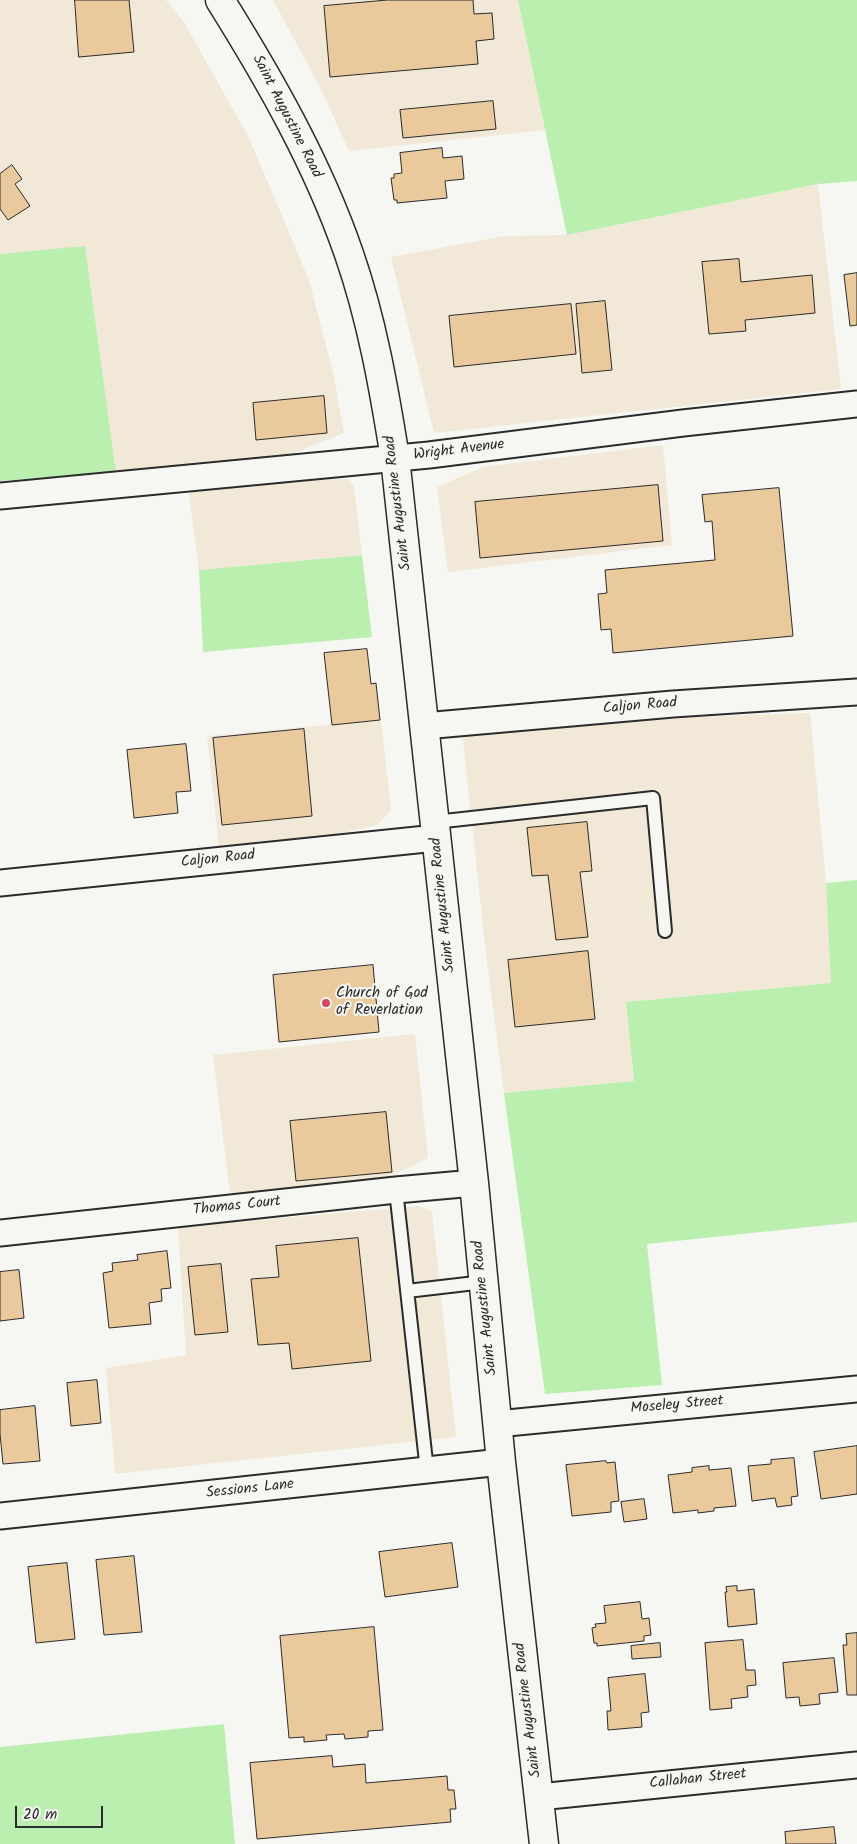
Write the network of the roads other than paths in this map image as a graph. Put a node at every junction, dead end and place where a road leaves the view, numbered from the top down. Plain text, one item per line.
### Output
1 (220, 0) edge
2 (857, 404) edge
3 (395, 458) junction
4 (0, 496) edge
5 (857, 692) edge
6 (424, 726) junction
7 (436, 830) junction
8 (0, 883) edge
9 (665, 931) dead end
10 (474, 1183) junction
11 (396, 1190) junction
12 (0, 1233) edge
13 (484, 1282) junction
14 (407, 1291) junction
15 (857, 1389) edge
16 (497, 1424) junction
17 (501, 1462) junction
18 (427, 1471) junction
19 (0, 1516) edge
20 (857, 1764) edge
21 (539, 1797) junction
22 (544, 1844) edge

1 - 3 main road, Saint Augustine Road
2 - 3 street, Wright Avenue
3 - 4 street, Wright Avenue
3 - 6 main road, Saint Augustine Road
5 - 6 street, Caljon Road
6 - 7 main road, Saint Augustine Road
7 - 8 street, Caljon Road
7 - 9 lane
7 - 10 main road, Saint Augustine Road
10 - 11 street, Thomas Court
10 - 13 main road, Saint Augustine Road
11 - 12 street, Thomas Court
11 - 14 lane
13 - 14 lane
13 - 16 main road, Saint Augustine Road
14 - 18 lane
15 - 16 street, Moseley Street
16 - 17 main road, Saint Augustine Road
17 - 18 street, Sessions Lane
17 - 21 main road, Saint Augustine Road
18 - 19 street, Sessions Lane
20 - 21 street, Callahan Street
21 - 22 main road, Saint Augustine Road

